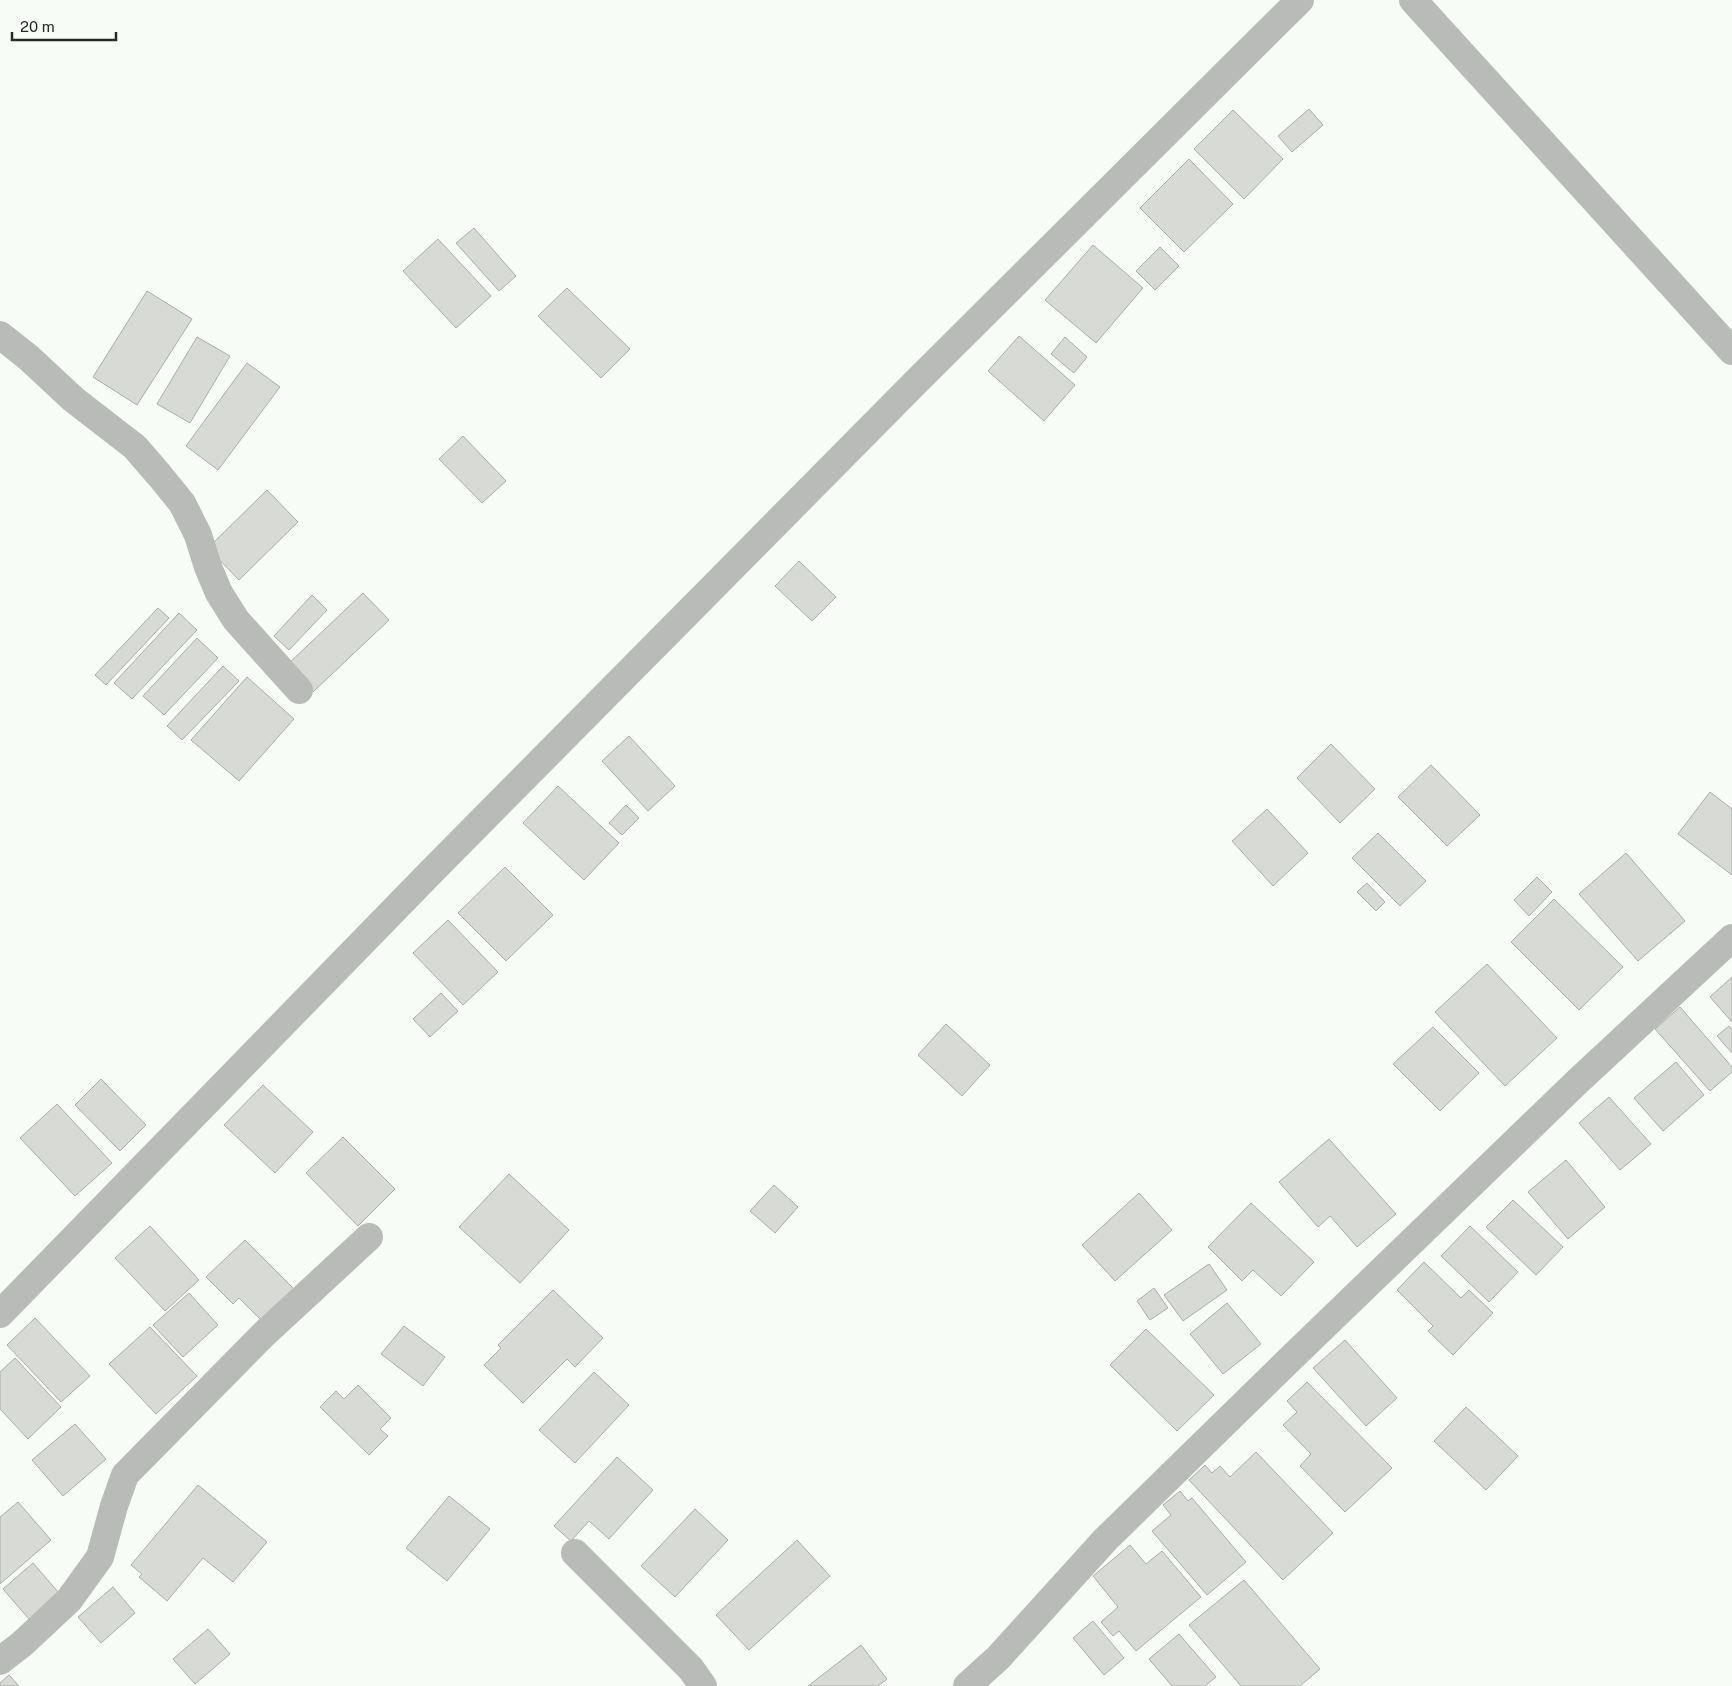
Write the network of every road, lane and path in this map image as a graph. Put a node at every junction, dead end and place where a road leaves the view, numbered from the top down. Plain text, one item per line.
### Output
1 (1300, 0) edge
2 (1414, 0) edge
3 (0, 335) edge
4 (1732, 352) edge
5 (299, 690) dead end
6 (1732, 938) edge
7 (369, 1237) dead end
8 (0, 1314) edge
9 (575, 1552) dead end
10 (0, 1661) edge
11 (703, 1686) edge
12 (967, 1686) edge

1 - 8 street
2 - 4 street
3 - 5 street
6 - 12 street
7 - 10 street
9 - 11 street

